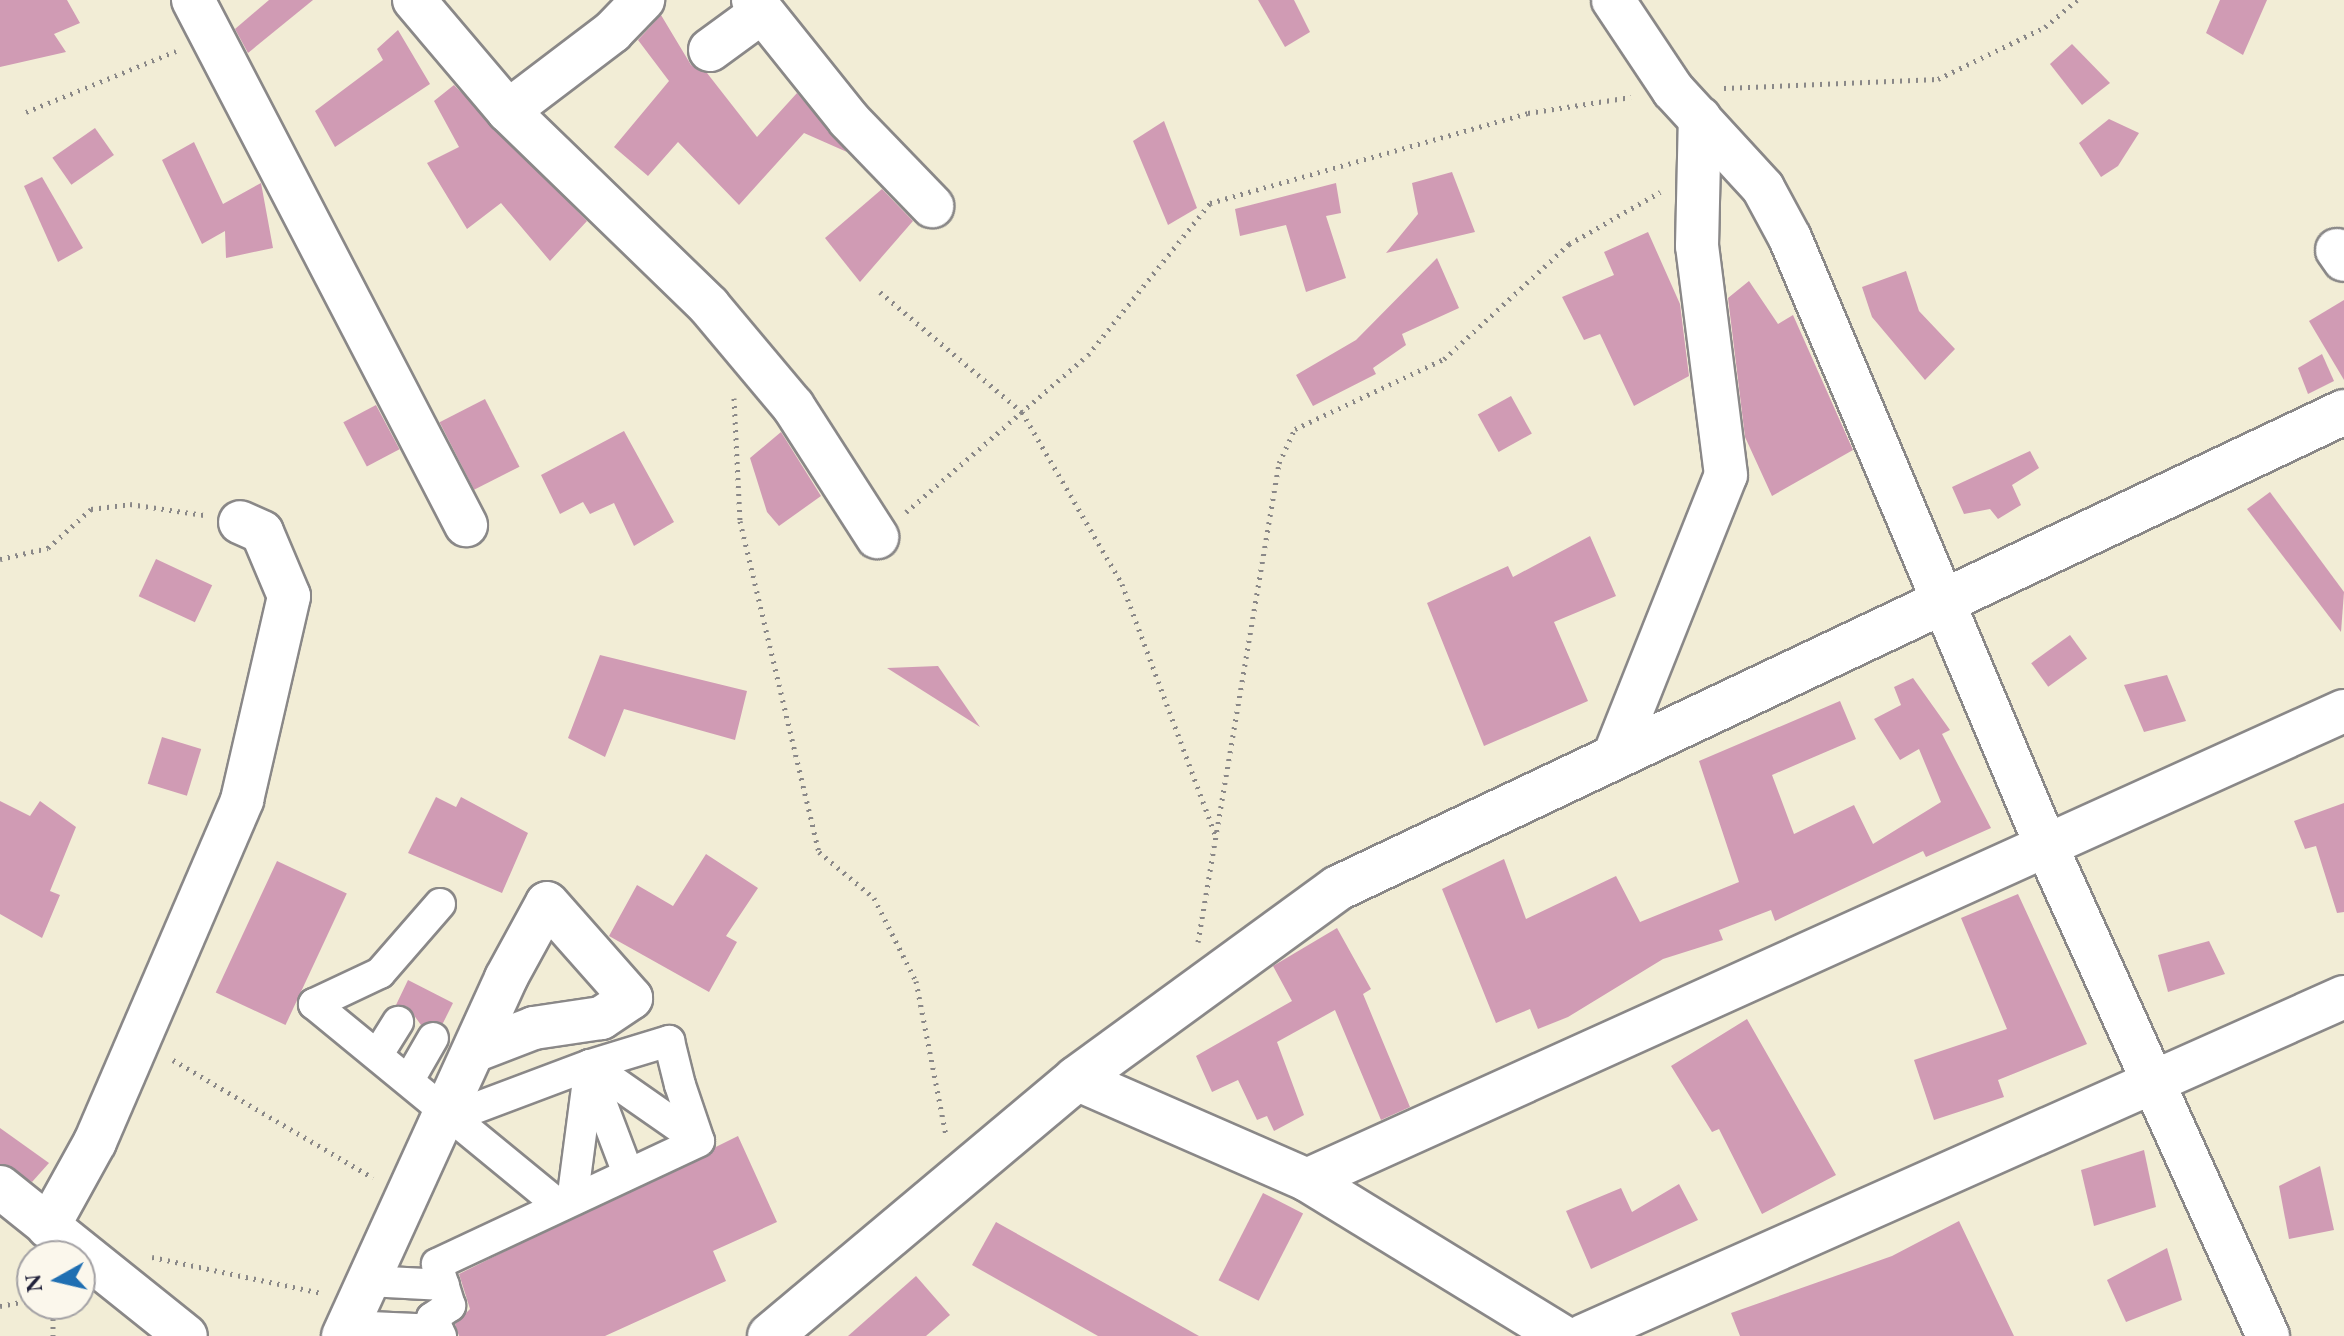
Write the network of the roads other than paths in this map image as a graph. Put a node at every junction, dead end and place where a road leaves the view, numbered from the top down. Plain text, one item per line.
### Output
1 (414, 0) edge
2 (643, 0) edge
3 (1613, 0) edge
4 (757, 6) edge
5 (202, 18) edge
6 (710, 50) dead end
7 (1687, 104) junction
8 (508, 111) junction
9 (932, 206) dead end
10 (2344, 412) edge
11 (240, 522) road end
12 (466, 525) dead end
13 (877, 537) road end
14 (1945, 599) junction
15 (2344, 711) edge
16 (1614, 756) junction
17 (2045, 843) junction
18 (440, 904) dead end
19 (2344, 997) edge
20 (398, 1022) dead end
21 (433, 1038) dead end
22 (474, 1051) dead end
23 (378, 1054) junction
24 (589, 1068) junction
25 (410, 1078) junction
26 (2155, 1078) junction
27 (1076, 1079) junction
28 (452, 1111) junction
29 (699, 1141) junction
30 (627, 1171) junction
31 (1307, 1180) junction
32 (0, 1187) edge
33 (564, 1199) junction
34 (48, 1227) junction
35 (444, 1285) junction
36 (354, 1312) edge
37 (2255, 1332) edge
38 (440, 1333) edge
39 (186, 1336) edge
40 (770, 1336) edge
41 (1562, 1336) edge
42 (1583, 1336) edge

1 - 8 street
2 - 8 street
3 - 7 street
4 - 6 street
4 - 9 street
5 - 12 street
7 - 14 street
7 - 16 street
8 - 13 street
10 - 14 street
11 - 34 street
14 - 16 street
14 - 17 street
15 - 17 street
16 - 27 street
17 - 26 street
17 - 31 street
18 - 23 street
19 - 26 street
20 - 23 street
21 - 25 street
22 - 28 street
23 - 25 street
24 - 28 street
24 - 29 street
24 - 29 street
24 - 30 street
24 - 33 street
25 - 28 street
26 - 37 street
26 - 42 street
27 - 31 street
27 - 40 street
28 - 33 street
28 - 36 street
29 - 30 street
30 - 33 street
31 - 41 street
32 - 34 street
33 - 35 street
34 - 39 street
35 - 36 street
35 - 38 street
36 - 38 street

